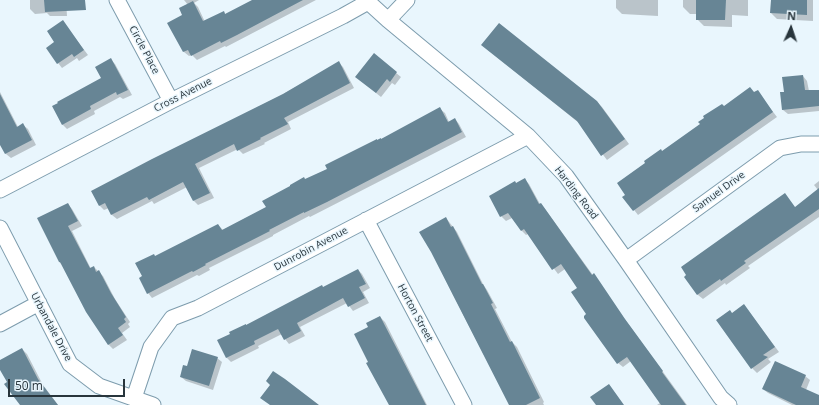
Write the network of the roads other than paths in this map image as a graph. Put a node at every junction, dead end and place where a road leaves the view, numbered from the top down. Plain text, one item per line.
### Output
1 (116, 0) edge
2 (407, 0) edge
3 (367, 1) edge
4 (388, 20) junction
5 (171, 101) junction
6 (528, 136) junction
7 (819, 144) edge
8 (0, 190) edge
9 (366, 220) junction
10 (0, 228) edge
11 (626, 260) junction
12 (39, 303) junction
13 (0, 324) edge
14 (134, 398) junction
15 (153, 405) edge
16 (464, 405) edge
17 (729, 405) edge

1 - 5 street, Circle Place
2 - 4 street
3 - 4 street, Harding Road
3 - 5 street, Cross Avenue
4 - 6 street, Harding Road
5 - 8 street, Cross Avenue
6 - 9 street, Dunrobin Avenue
6 - 11 street, Harding Road
7 - 11 street, Samuel Drive
9 - 14 street, Dunrobin Avenue
9 - 16 street, Horton Street
10 - 12 street, Urbandale Drive
11 - 17 street, Harding Road
12 - 13 street
12 - 14 street, Urbandale Drive
14 - 15 street, Urbandale Drive

